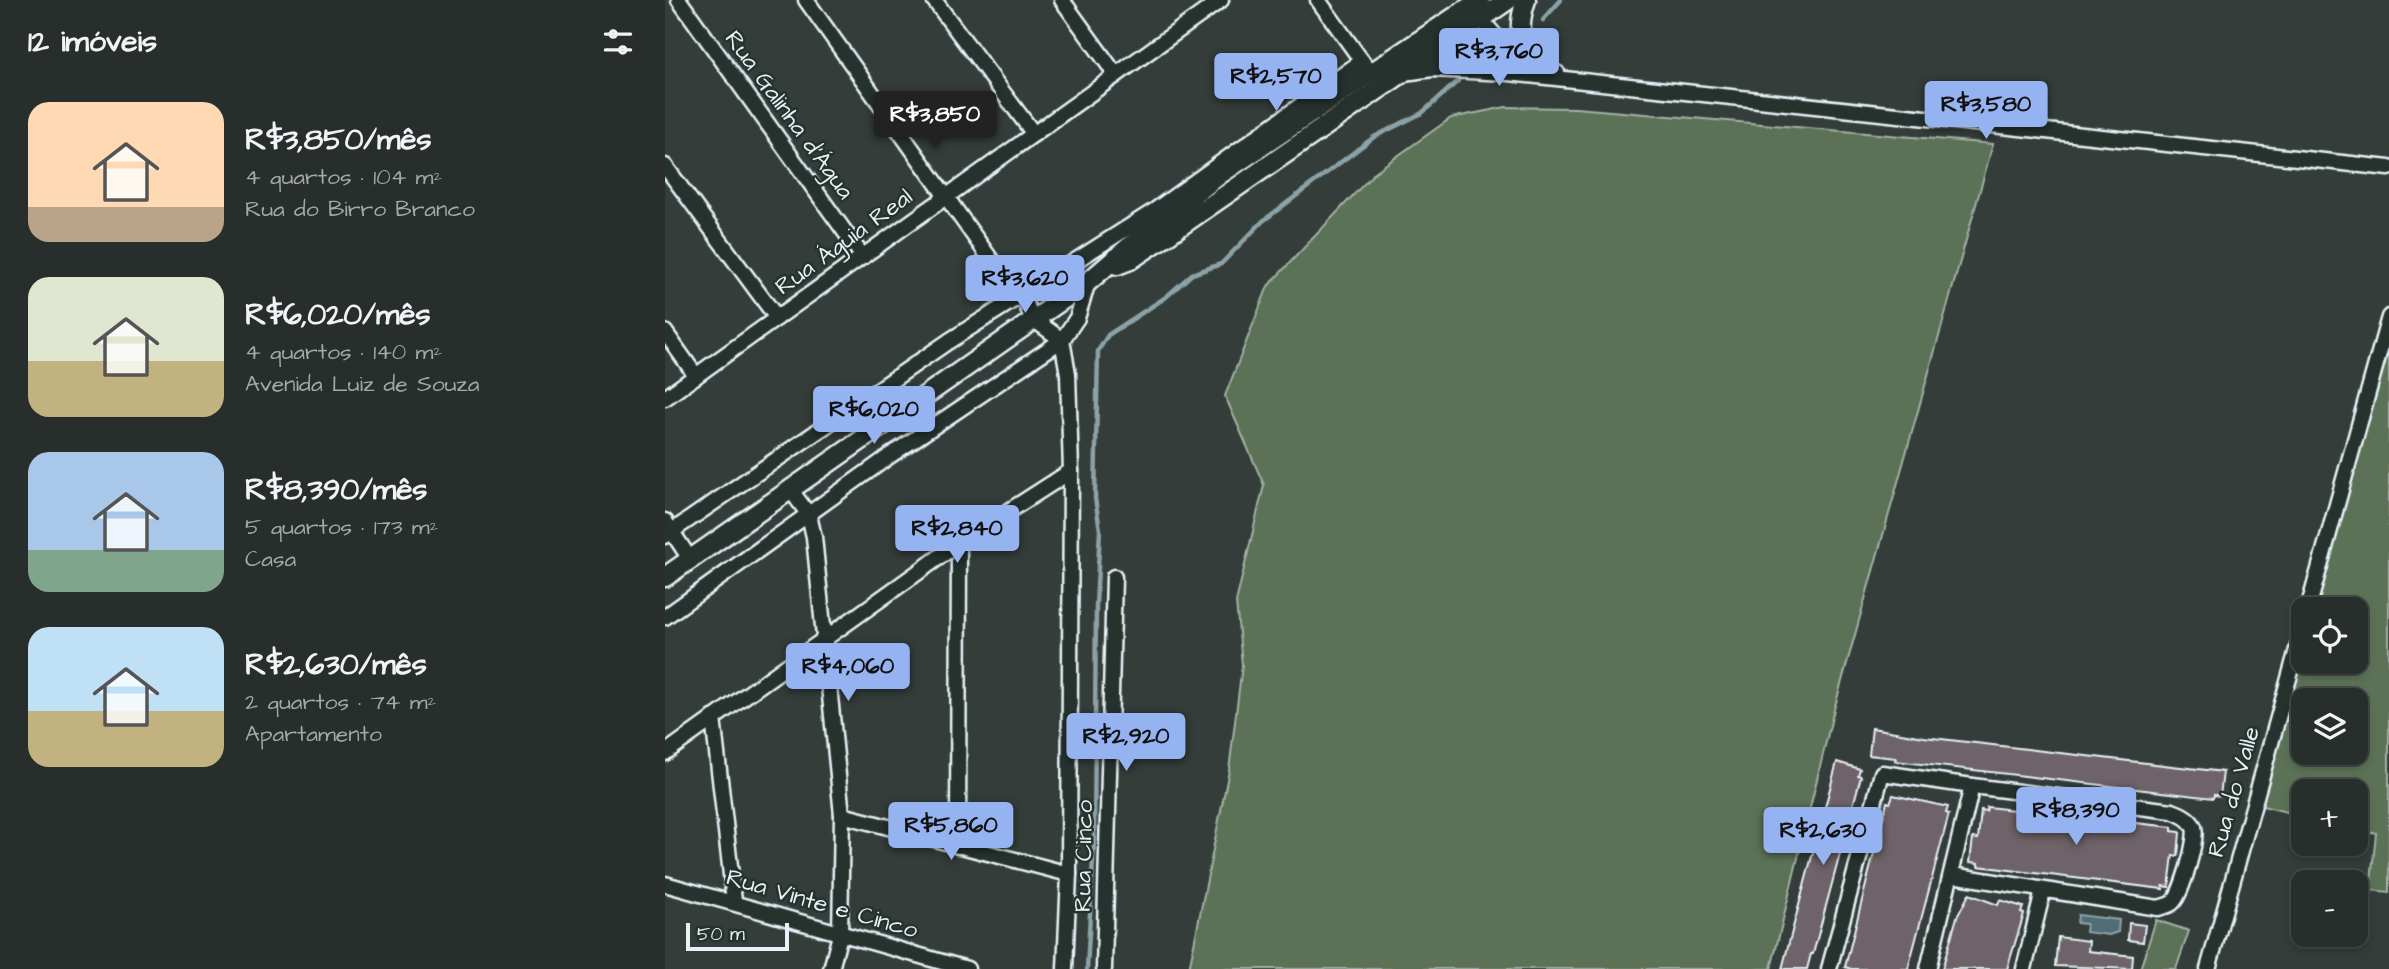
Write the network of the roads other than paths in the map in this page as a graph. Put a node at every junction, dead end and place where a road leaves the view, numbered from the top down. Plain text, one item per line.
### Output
1 (679, 0) edge
2 (806, 0) edge
3 (934, 0) edge
4 (1062, 0) edge
5 (1318, 0) edge
6 (1508, 0) edge
7 (1526, 0) edge
8 (1212, 3) edge
9 (1477, 8) edge
10 (1460, 23) junction
11 (1530, 63) junction
12 (1367, 68) junction
13 (1506, 71) junction
14 (1404, 72) junction
15 (1116, 75) junction
16 (1585, 81) junction
17 (1034, 134) junction
18 (665, 166) edge
19 (2389, 169) edge
20 (946, 197) junction
21 (863, 257) junction
22 (1110, 266) junction
23 (1089, 282) junction
24 (1022, 296) junction
25 (2389, 317) edge
26 (777, 318) junction
27 (1033, 319) junction
28 (665, 332) edge
29 (1062, 340) junction
30 (696, 376) junction
31 (665, 398) edge
32 (1071, 471) junction
33 (790, 489) junction
34 (809, 515) junction
35 (667, 529) edge
36 (958, 542) junction
37 (690, 559) junction
38 (665, 577) edge
39 (1114, 577) dead end
40 (2311, 597) edge
41 (665, 617) edge
42 (823, 637) junction
43 (2291, 671) edge
44 (713, 718) junction
45 (665, 753) edge
46 (1972, 786) junction
47 (842, 815) junction
48 (958, 846) junction
49 (1069, 874) junction
50 (1952, 875) junction
51 (665, 884) edge
52 (2043, 891) junction
53 (734, 901) junction
54 (840, 935) junction
55 (831, 969) edge
56 (967, 969) edge
57 (1065, 969) edge
58 (1104, 969) edge
59 (1829, 969) edge
60 (1928, 969) edge
61 (2024, 969) edge
62 (2208, 969) edge

1 - 21 street, Rua Galinha d'Água
2 - 20 street
3 - 17 street
4 - 15 street
5 - 12 street
6 - 9 main road
7 - 11 main road
8 - 15 street, Rua Águia Real
9 - 10 main road
9 - 11 street
10 - 12 main road
10 - 13 street
10 - 14 main road
11 - 16 street
12 - 22 main road
12 - 24 street
13 - 14 main road
13 - 16 street
14 - 22 main road
15 - 17 street, Rua Águia Real
16 - 19 street
17 - 20 street, Rua Águia Real
18 - 26 street
20 - 21 street, Rua Águia Real
20 - 24 street
21 - 26 street, Rua Águia Real
22 - 23 main road
23 - 27 main road
23 - 29 street
24 - 27 street
24 - 35 street
25 - 40 street
26 - 30 street, Rua Águia Real
27 - 29 street
27 - 33 main road
28 - 30 street
29 - 32 street
29 - 34 street
30 - 31 street, Rua Águia Real
32 - 36 street
32 - 49 street
33 - 34 street
33 - 37 main road
34 - 41 street
34 - 42 street
35 - 37 street
36 - 42 street
36 - 48 street
37 - 38 main road
39 - 58 street, Rua Cinco
42 - 44 street
42 - 47 street
43 - 62 street, Rua do Valle
44 - 45 street
44 - 53 street
46 - 50 street
46 - 52 street
46 - 59 street
47 - 48 street
47 - 54 street
48 - 49 street
49 - 57 street
50 - 52 street
50 - 60 street
51 - 53 street, Rua Vinte e Cinco
52 - 61 street
53 - 54 street, Rua Vinte e Cinco
54 - 55 street
54 - 56 street, Rua Vinte e Cinco

